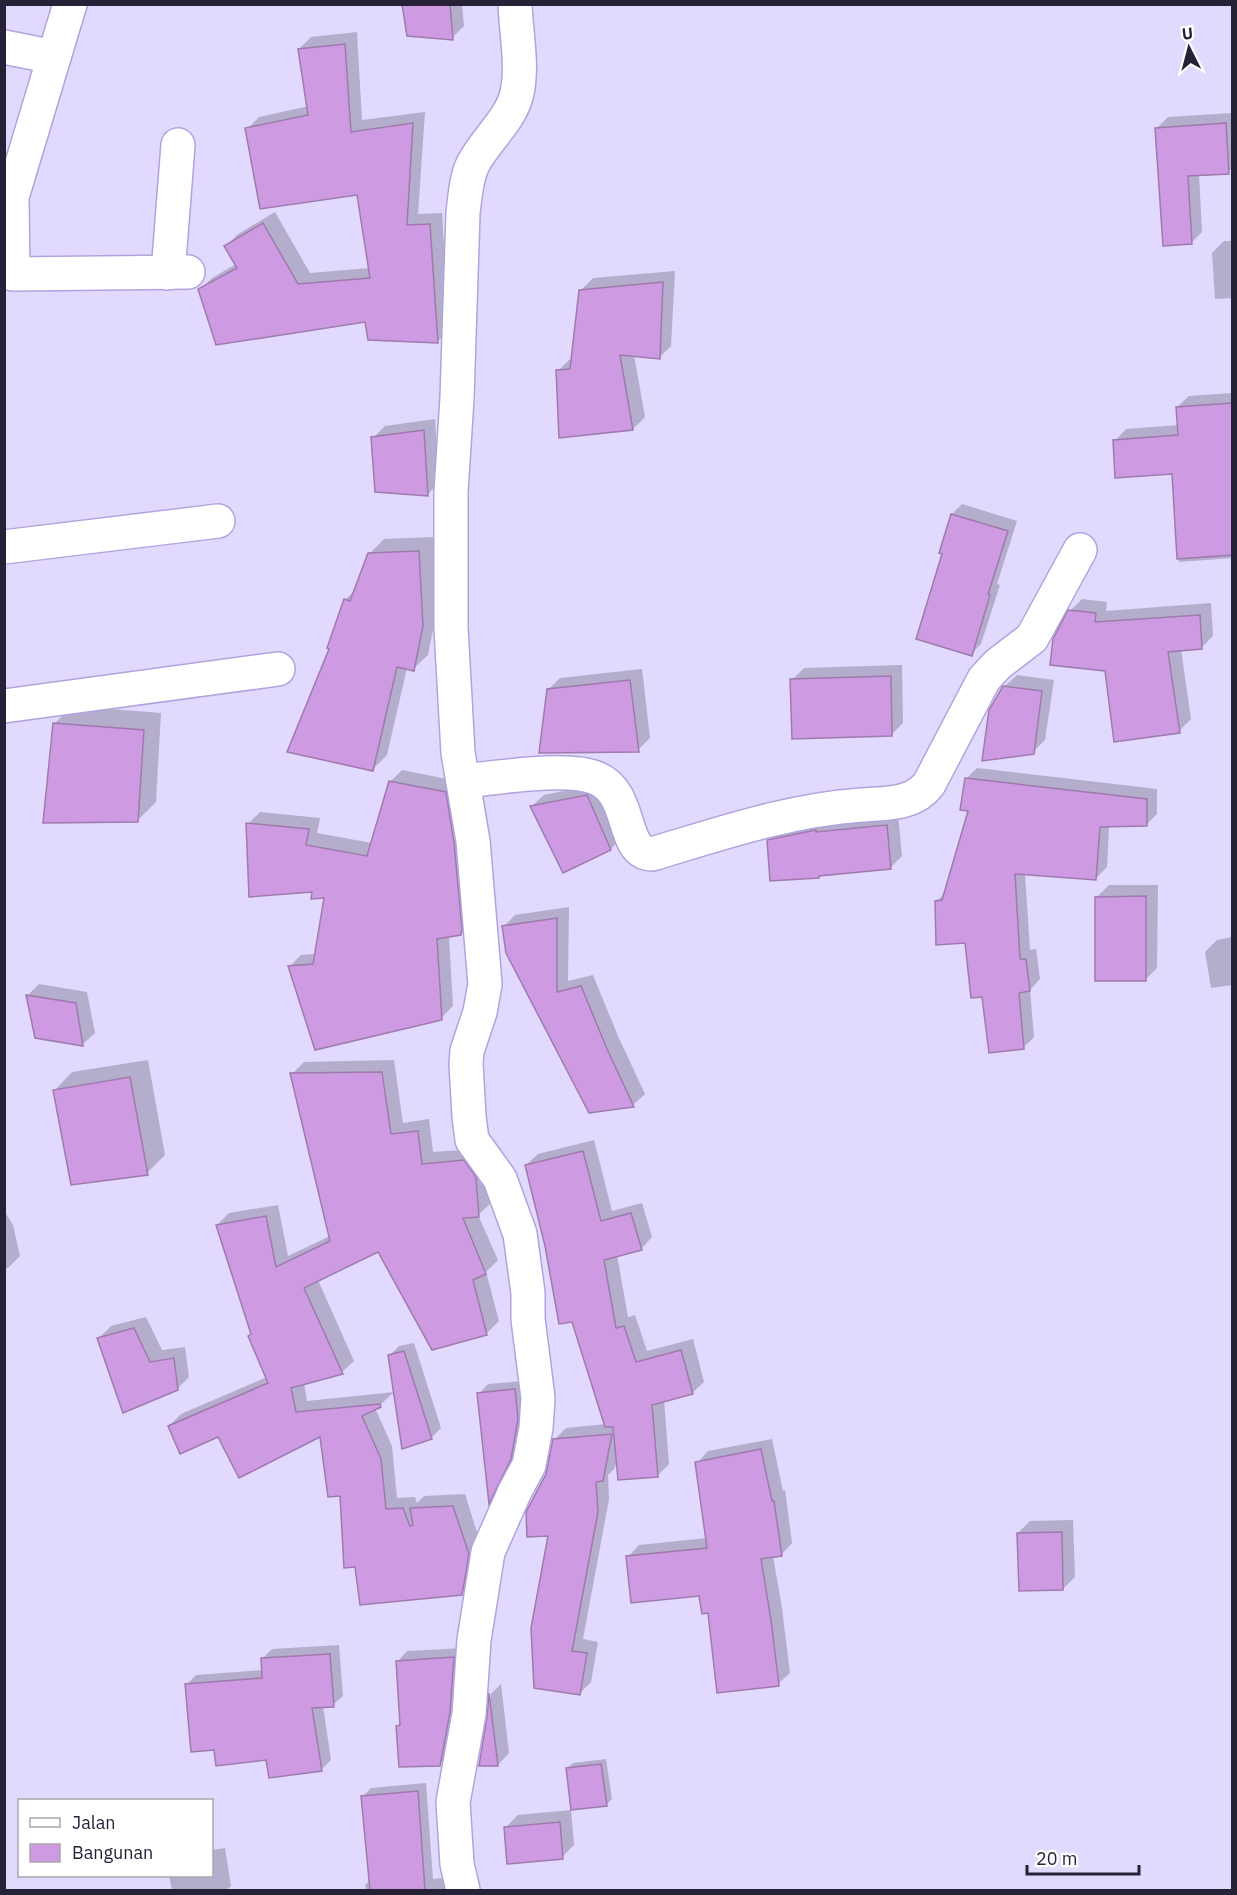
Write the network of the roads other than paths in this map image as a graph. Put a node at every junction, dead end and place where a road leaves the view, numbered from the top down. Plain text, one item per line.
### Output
1 (70, 4) edge
2 (515, 4) edge
3 (4, 47) edge
4 (54, 57) junction
5 (178, 145) dead end
6 (8, 197) edge
7 (218, 521) dead end
8 (4, 547) edge
9 (1080, 550) dead end
10 (278, 669) dead end
11 (4, 706) edge
12 (463, 781) junction
13 (463, 1890) edge

1 - 4 street
2 - 12 street
3 - 4 street
4 - 6 street
5 - 6 street
7 - 8 street
9 - 12 street
10 - 11 street
12 - 13 street

